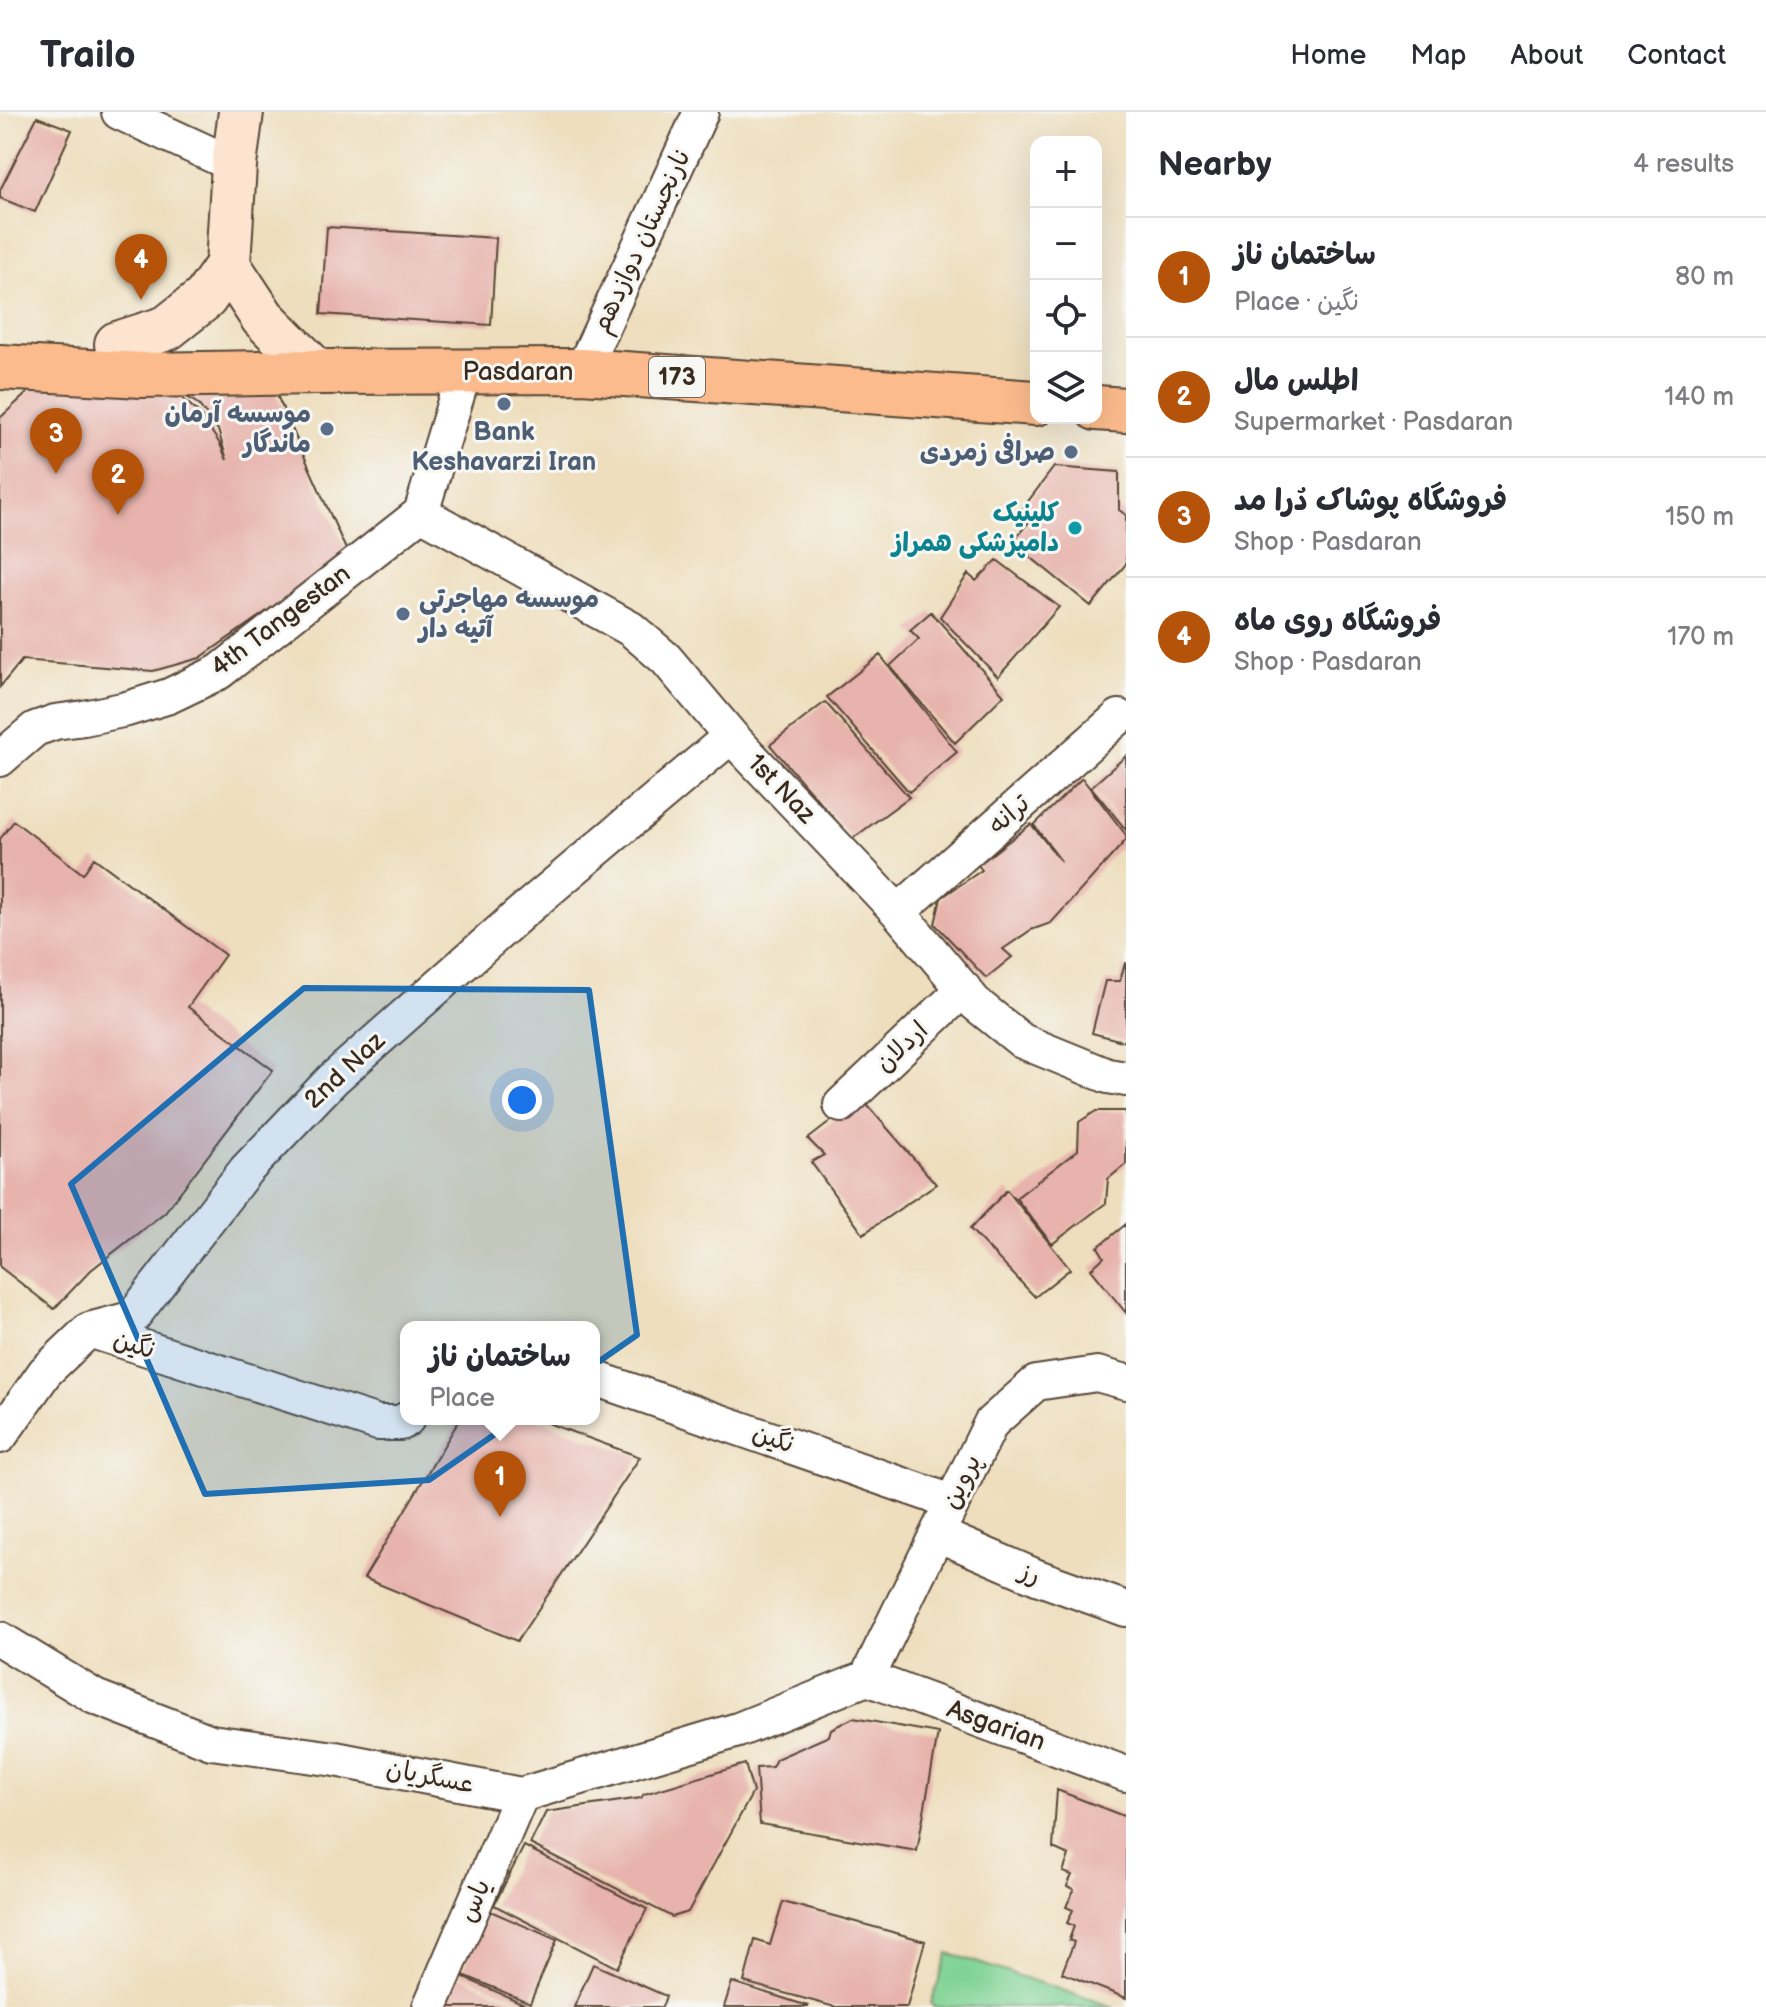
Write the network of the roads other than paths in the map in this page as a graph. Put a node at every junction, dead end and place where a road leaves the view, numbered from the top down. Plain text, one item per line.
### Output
1 (119, 112) edge
2 (241, 112) edge
3 (701, 112) edge
4 (234, 165) junction
5 (228, 265) junction
6 (0, 337) edge
7 (0, 367) edge
8 (582, 371) junction
9 (317, 372) junction
10 (464, 372) junction
11 (1030, 403) edge
12 (1102, 408) edge
13 (1126, 410) edge
14 (421, 513) junction
15 (1119, 717) dead end
16 (731, 736) junction
17 (0, 759) edge
18 (898, 912) junction
19 (964, 989) junction
20 (1126, 1079) edge
21 (841, 1105) dead end
22 (89, 1330) junction
23 (600, 1380) edge
24 (1126, 1382) edge
25 (400, 1423) edge
26 (0, 1436) edge
27 (952, 1502) junction
28 (937, 1534) junction
29 (1126, 1609) edge
30 (0, 1639) edge
31 (867, 1678) junction
32 (1126, 1774) edge
33 (521, 1795) junction
34 (430, 2007) edge

1 - 4 street
2 - 4 main road
3 - 8 street, نارنجستان دوازدهم
4 - 5 main road
5 - 6 main road
5 - 9 main road
7 - 9 main road, Pasdaran / 173
8 - 10 main road, Pasdaran / 173
8 - 11 main road, Pasdaran / 173
9 - 10 main road, Pasdaran / 173
10 - 14 street
12 - 13 main road
14 - 16 street, 1st Naz
14 - 17 street, 4th Tangestan
15 - 18 street, ترانه
16 - 18 street, 1st Naz
16 - 22 street, 2nd Naz
18 - 19 street, 1st Naz
19 - 20 street, 1st Naz
19 - 21 street, اردلان
22 - 25 street, نگین
22 - 26 street, 2nd Naz
23 - 27 street, نگین
24 - 27 street, پروین
27 - 28 street, پروین
28 - 29 street, رز
28 - 31 street, پروین
30 - 33 street, عسگریان
31 - 32 street, Asgarian
31 - 33 street, عسگریان
33 - 34 street, یاس

